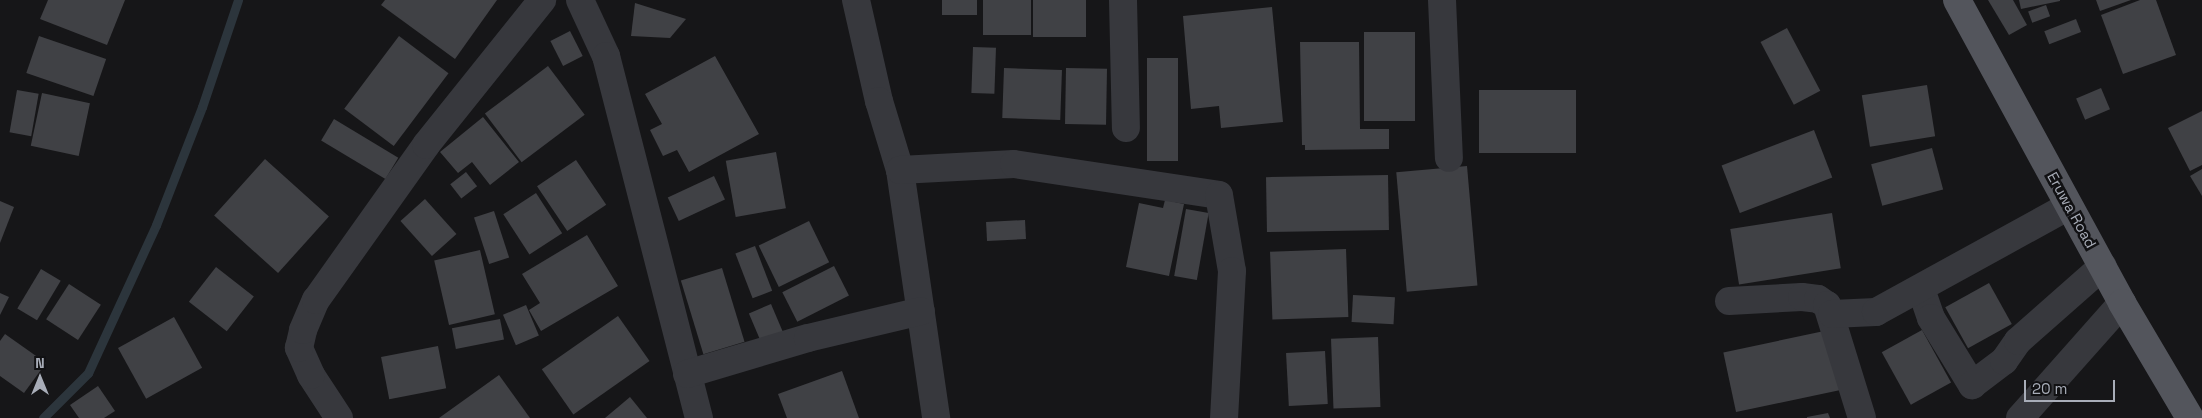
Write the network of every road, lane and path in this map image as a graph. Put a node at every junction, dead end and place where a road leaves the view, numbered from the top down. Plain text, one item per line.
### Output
1 (542, 0) edge
2 (580, 0) edge
3 (856, 0) edge
4 (1124, 0) edge
5 (1442, 0) edge
6 (1957, 0) edge
7 (1126, 128) dead end
8 (1449, 158) dead end
9 (900, 170) junction
10 (2069, 206) junction
11 (2103, 266) junction
12 (1921, 289) junction
13 (1729, 301) dead end
14 (2122, 303) junction
15 (920, 312) junction
16 (1832, 314) junction
17 (687, 374) junction
18 (340, 418) edge
19 (699, 418) edge
20 (936, 418) edge
21 (1224, 418) edge
22 (1862, 418) edge
23 (2020, 418) edge
24 (2190, 418) edge

1 - 18 street
2 - 17 street
3 - 9 street
4 - 7 street
5 - 8 street
6 - 10 main road, Eruwa Road
9 - 15 street
9 - 21 street
10 - 11 main road, Eruwa Road
10 - 12 street
11 - 12 street
11 - 14 main road, Eruwa Road
12 - 16 street
13 - 16 street
14 - 23 street
14 - 24 main road, Eruwa Road
15 - 17 street
15 - 20 street
16 - 22 street
17 - 19 street

